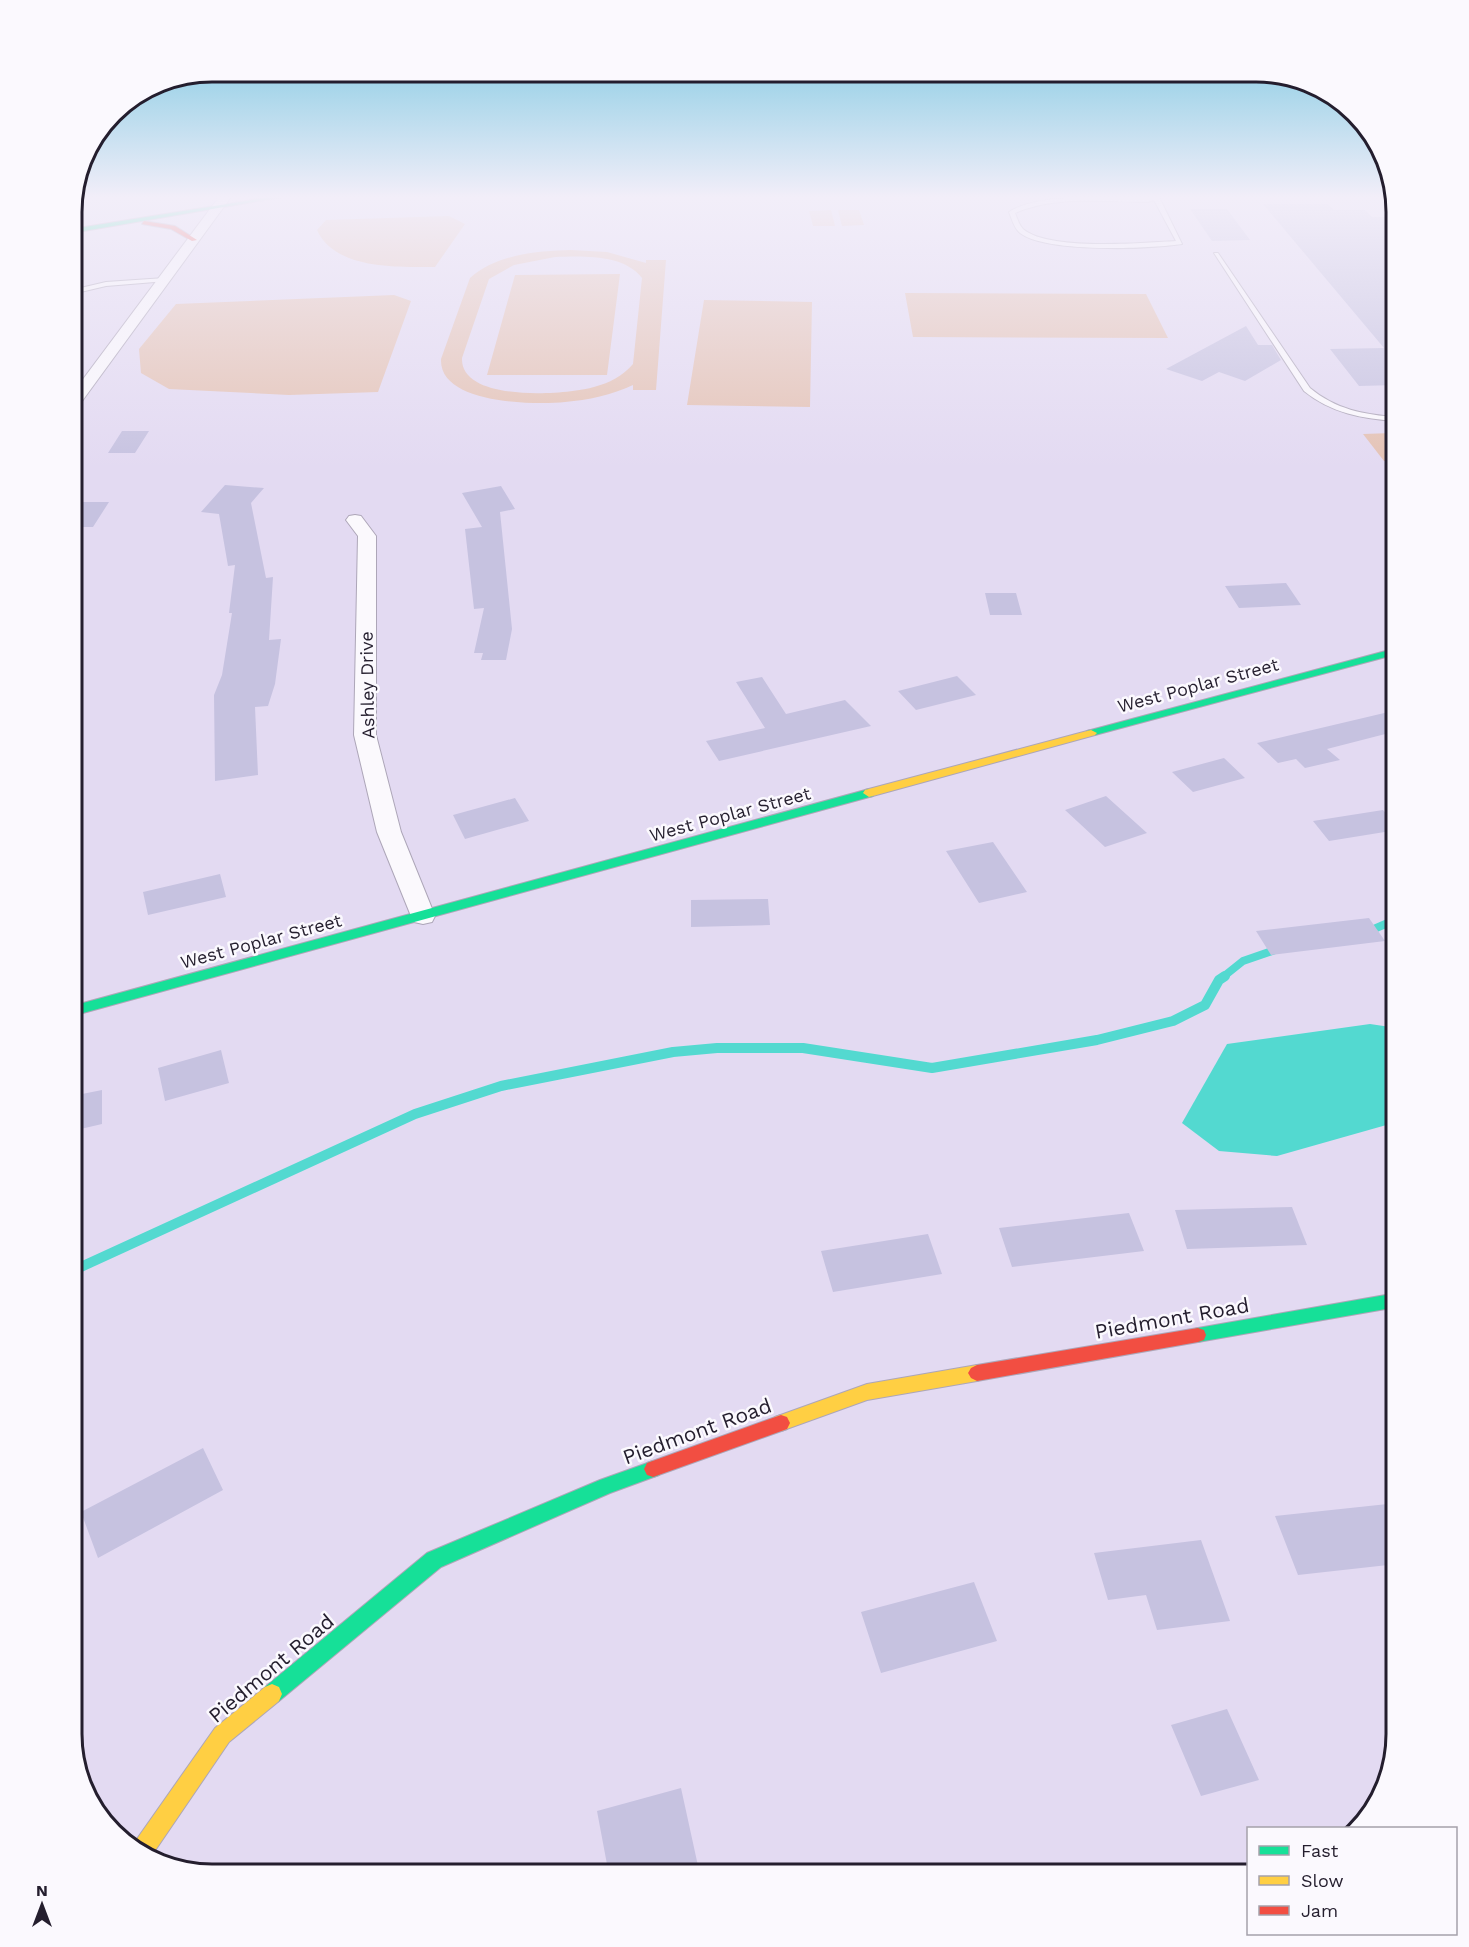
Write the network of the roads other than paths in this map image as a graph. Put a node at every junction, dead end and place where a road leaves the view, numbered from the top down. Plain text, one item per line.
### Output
1 (159, 288) edge
2 (1239, 288) edge
3 (83, 390) edge
4 (1387, 418) edge
5 (355, 520) dead end
6 (1387, 654) edge
7 (423, 916) junction
8 (82, 1008) edge
9 (1387, 1302) edge
10 (146, 1846) edge

1 - 3 street
2 - 4 lane
5 - 7 street, Ashley Drive
6 - 7 street, West Poplar Street
7 - 8 street, West Poplar Street
9 - 10 street, Piedmont Road

